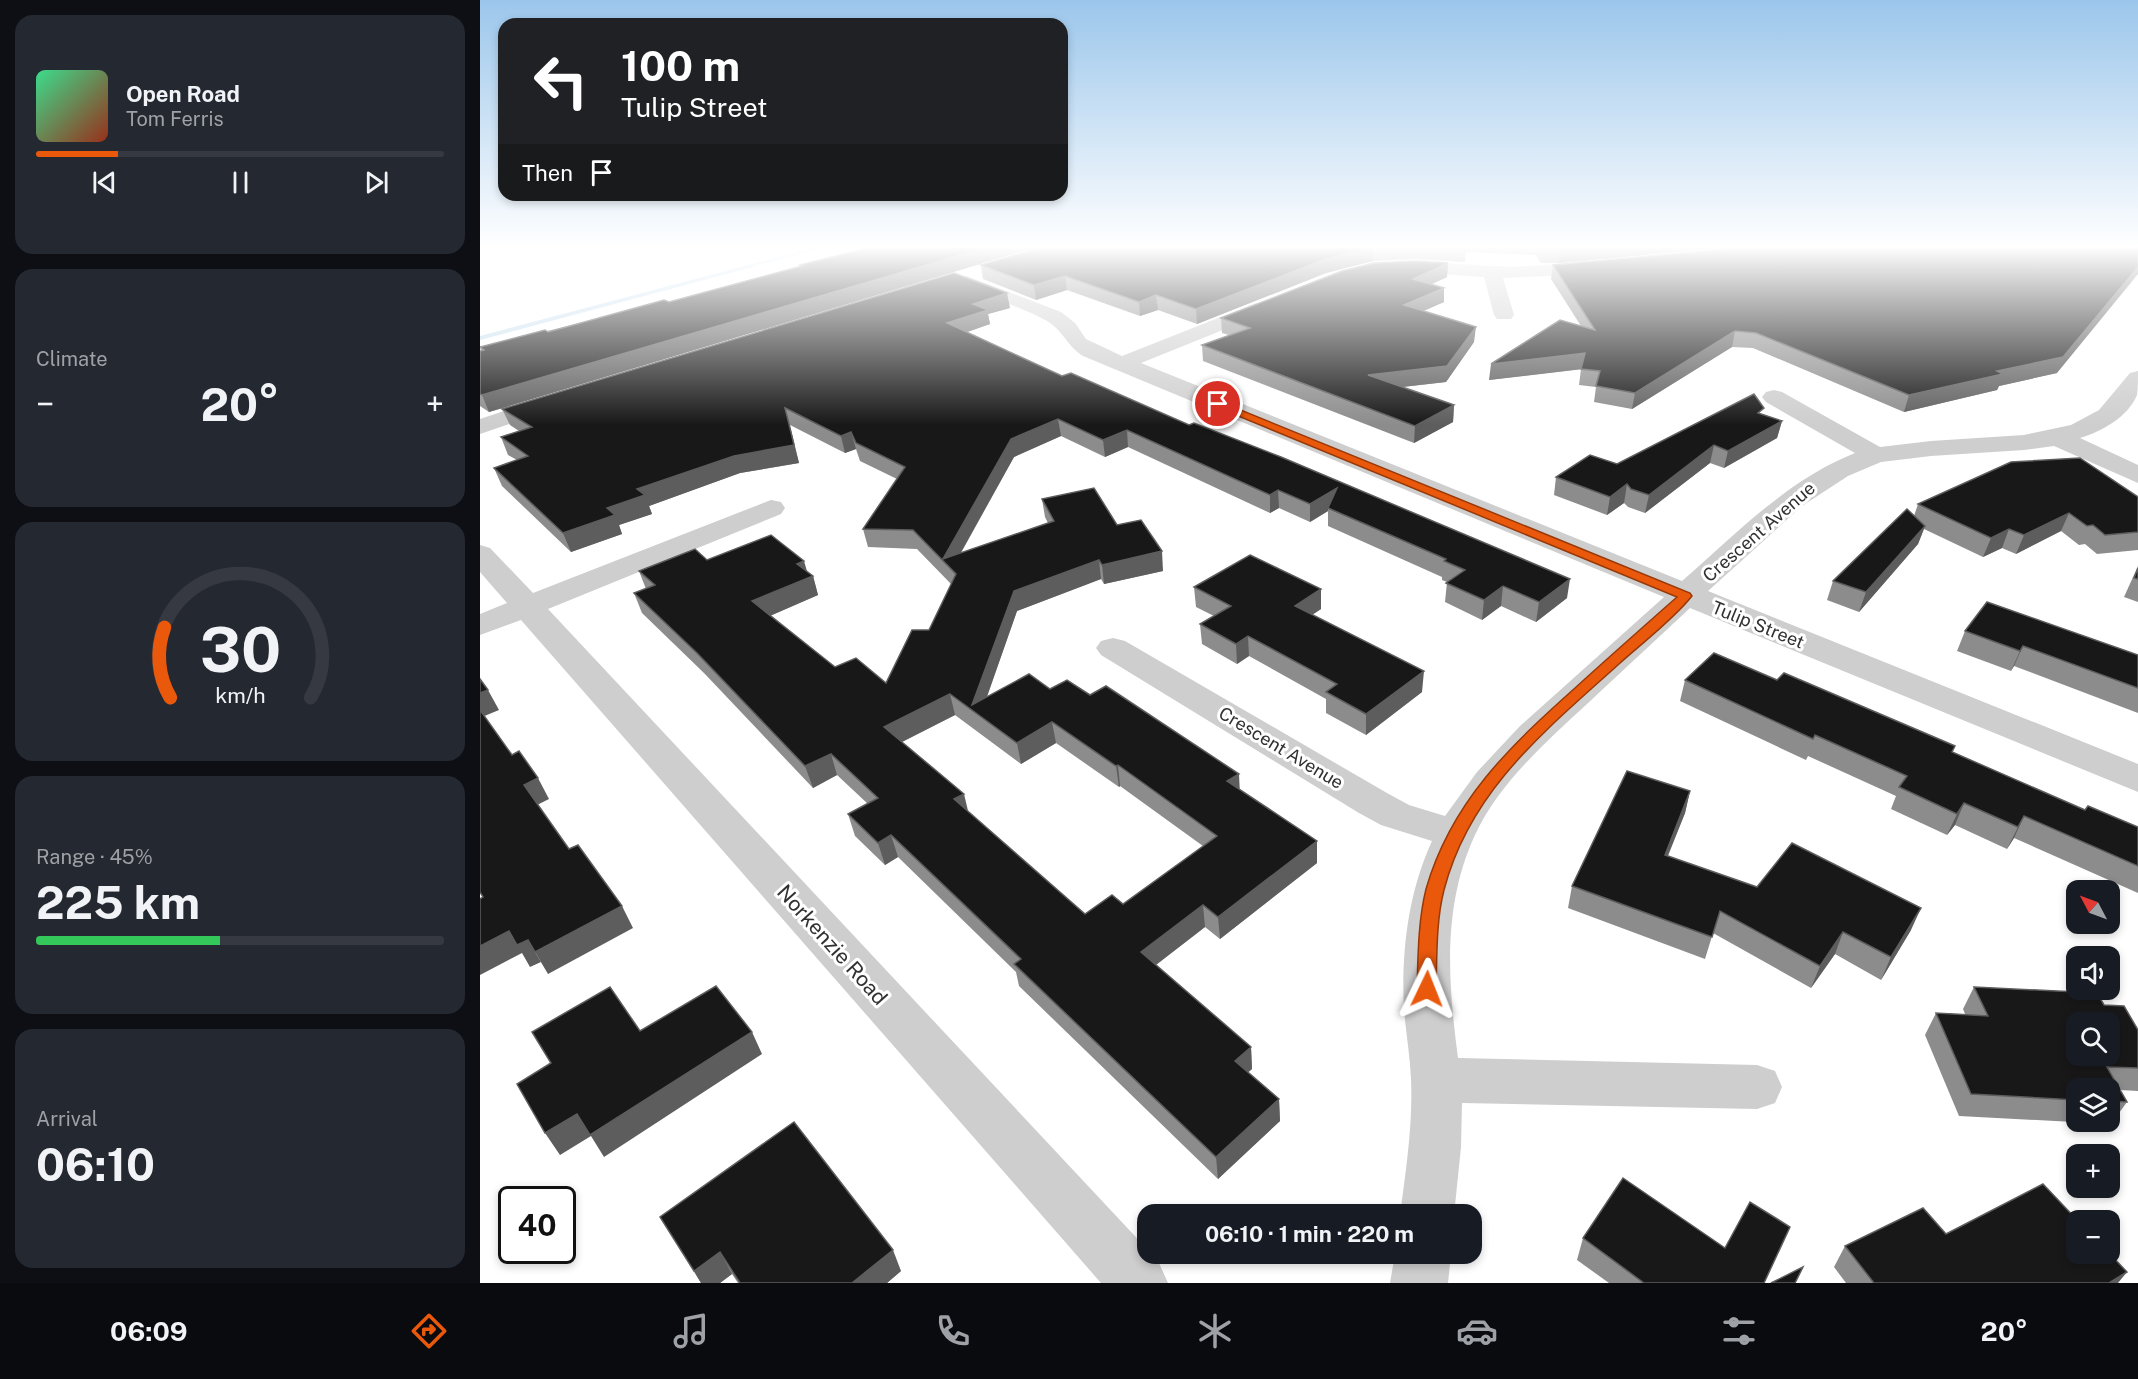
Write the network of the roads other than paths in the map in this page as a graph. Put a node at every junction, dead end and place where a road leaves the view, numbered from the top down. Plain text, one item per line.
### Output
1 (1022, 305) edge
2 (1268, 305) edge
3 (1501, 305) edge
4 (1504, 315) dead end
5 (1120, 364) junction
6 (2138, 378) edge
7 (569, 397) edge
8 (1774, 397) dead end
9 (480, 427) edge
10 (2056, 437) junction
11 (1876, 455) junction
12 (2138, 475) edge
13 (771, 508) dead end
14 (480, 554) edge
15 (1686, 596) junction
16 (526, 606) junction
17 (480, 625) edge
18 (1113, 648) dead end
19 (2138, 779) edge
20 (1455, 833) junction
21 (1436, 1080) junction
22 (1758, 1087) dead end
23 (1429, 1204) edge
24 (1422, 1264) edge
25 (1139, 1283) edge
26 (1419, 1283) edge

1 - 5 street, Tulip Street
2 - 5 street
3 - 4 street
5 - 15 street, Tulip Street
6 - 10 street, Crescent Avenue
7 - 9 street
8 - 11 street
10 - 11 street, Crescent Avenue
10 - 12 street
11 - 15 street, Crescent Avenue
13 - 16 street
14 - 16 street, Norkenzie Road
15 - 19 street, Tulip Street
15 - 20 street, Crescent Avenue
16 - 17 street
16 - 25 street, Norkenzie Road
18 - 20 street, Crescent Avenue
20 - 21 street, Crescent Avenue
21 - 22 street
21 - 23 street, Crescent Avenue
24 - 26 street

